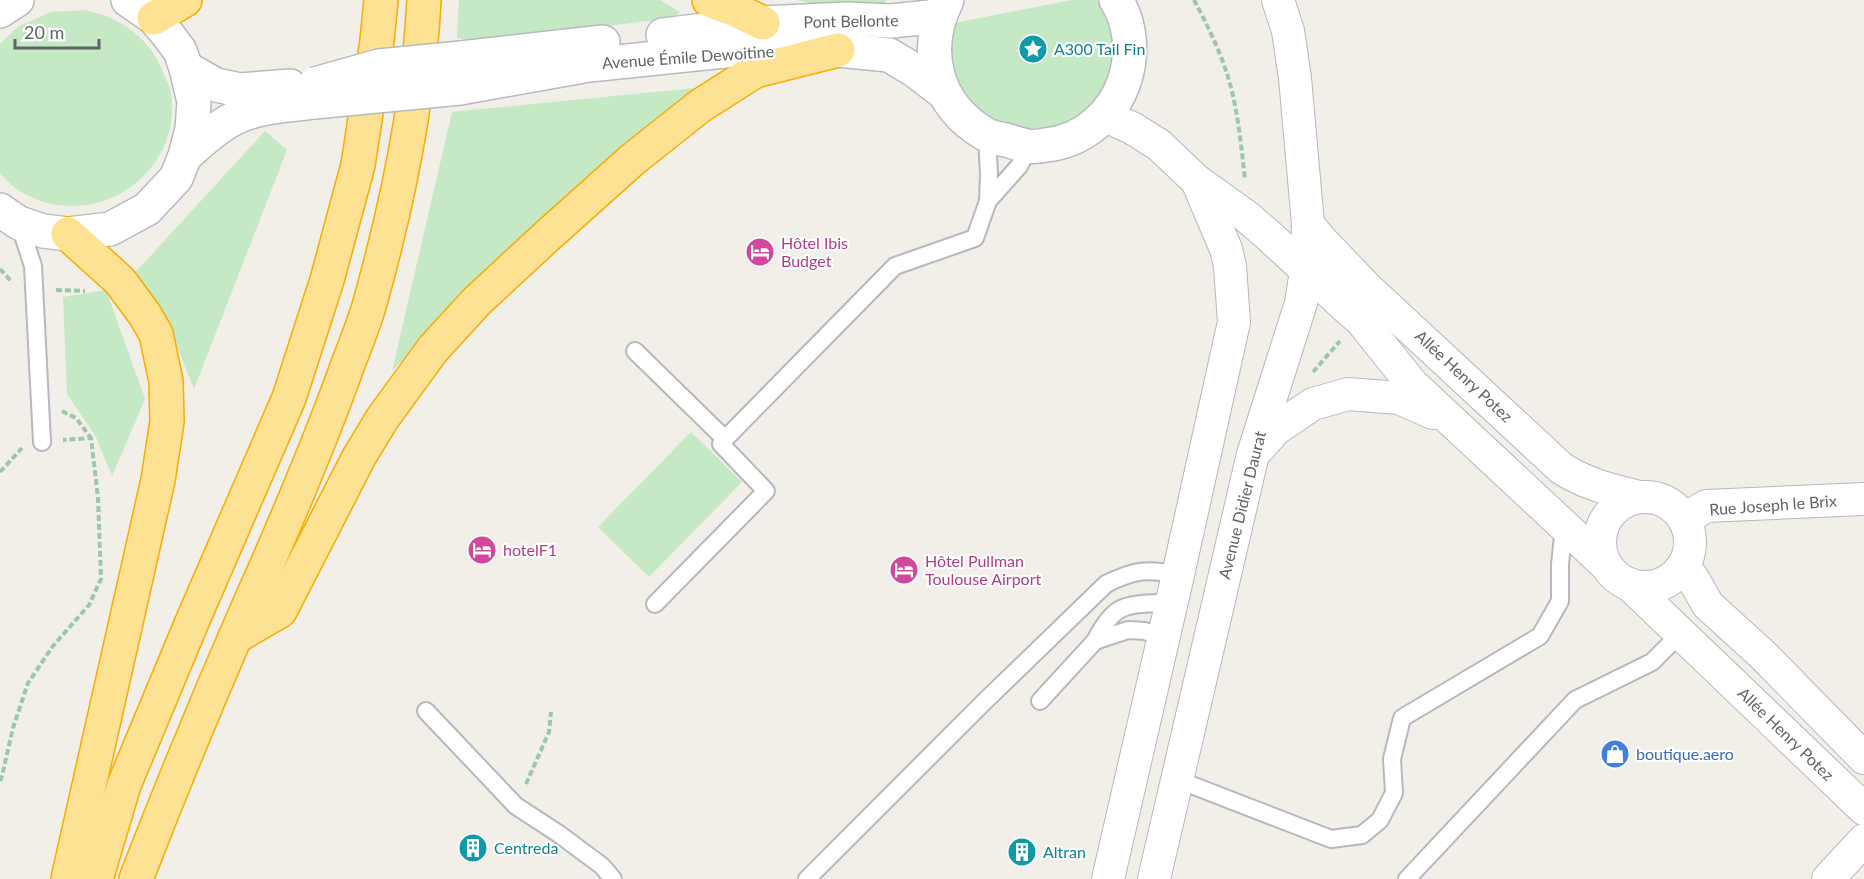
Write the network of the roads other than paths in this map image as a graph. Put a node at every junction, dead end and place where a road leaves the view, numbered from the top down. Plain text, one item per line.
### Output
1 (17, 0) edge
2 (185, 0) edge
3 (381, 0) edge
4 (423, 0) edge
5 (709, 0) edge
6 (1116, 0) edge
7 (1278, 0) edge
8 (943, 8) edge
9 (141, 9) edge
10 (0, 11) edge
11 (763, 23) junction
12 (838, 50) junction
13 (186, 68) junction
14 (461, 73) junction
15 (943, 92) junction
16 (315, 93) junction
17 (1105, 116) junction
18 (987, 135) junction
19 (1030, 147) junction
20 (185, 156) junction
21 (1197, 181) junction
22 (988, 201) junction
23 (10, 216) edge
24 (1308, 224) junction
25 (68, 234) junction
26 (1306, 271) junction
27 (635, 351) dead end
28 (1453, 422) junction
29 (725, 439) junction
30 (42, 442) road end
31 (1253, 454) junction
32 (1639, 497) junction
33 (1864, 499) edge
34 (1684, 520) junction
35 (1564, 526) junction
36 (1605, 564) junction
37 (1680, 570) junction
38 (1629, 584) junction
39 (1175, 589) junction
40 (655, 604) dead end
41 (1681, 633) junction
42 (235, 636) junction
43 (1164, 639) junction
44 (1095, 640) junction
45 (1040, 701) dead end
46 (426, 711) dead end
47 (1864, 759) edge
48 (1176, 779) junction
49 (1864, 809) edge
50 (1864, 840) edge
51 (68, 879) edge
52 (96, 879) edge
53 (136, 879) edge
54 (612, 879) edge
55 (807, 879) edge
56 (1108, 879) edge
57 (1154, 879) edge
58 (1407, 879) edge
59 (1828, 879) edge

1 - 10 main road
2 - 9 highway
3 - 52 highway
4 - 42 highway
5 - 11 highway
6 - 17 main road
7 - 24 street, Avenue Didier Daurat
8 - 11 main road, Pont Bellonte
8 - 15 main road
9 - 13 main road
11 - 14 main road, Avenue Émile Dewoitine
12 - 14 main road, Avenue Émile Dewoitine
12 - 15 main road, Avenue Émile Dewoitine
12 - 42 highway
13 - 16 main road
13 - 20 main road
14 - 16 main road, bridge
15 - 18 main road
16 - 20 main road
17 - 19 main road
17 - 21 street
18 - 19 main road
18 - 22 lane
19 - 22 lane
20 - 25 main road
21 - 26 street
21 - 39 street
22 - 29 lane
23 - 25 main road
23 - 30 lane
24 - 26 street, Avenue Didier Daurat
24 - 32 street, Allée Henry Potez
25 - 51 highway
26 - 28 street
26 - 31 street, Avenue Didier Daurat
27 - 29 lane
28 - 31 street
28 - 35 street
29 - 40 lane
31 - 48 street, Avenue Didier Daurat
32 - 34 street
32 - 36 street
33 - 34 street, Rue Joseph le Brix
34 - 37 street
35 - 36 street
35 - 48 lane
36 - 38 street
37 - 38 street
37 - 47 street
38 - 41 street, Allée Henry Potez
39 - 43 street
39 - 44 lane
39 - 55 lane
41 - 49 street, Allée Henry Potez
41 - 58 lane
42 - 53 highway
43 - 44 lane
43 - 56 street
44 - 45 lane
46 - 54 lane
48 - 57 street, Avenue Didier Daurat
50 - 59 street

